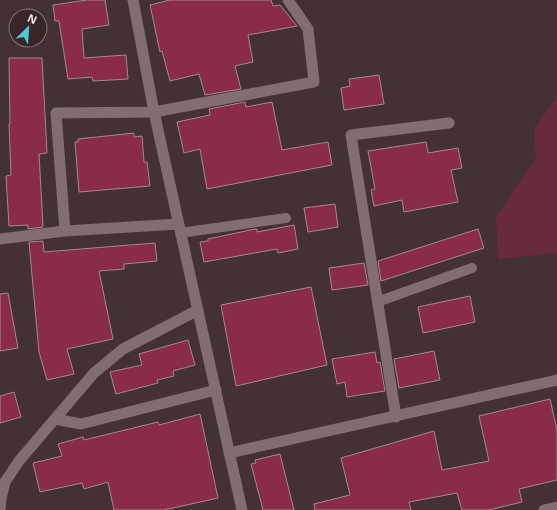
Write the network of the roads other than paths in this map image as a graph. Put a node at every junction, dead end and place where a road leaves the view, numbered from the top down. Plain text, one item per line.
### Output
1 (133, 0) edge
2 (288, 0) edge
3 (154, 112) junction
4 (449, 123) dead end
5 (286, 218) dead end
6 (179, 228) junction
7 (65, 231) junction
8 (0, 239) edge
9 (472, 268) dead end
10 (377, 302) junction
11 (198, 310) junction
12 (557, 380) edge
13 (216, 390) junction
14 (396, 417) junction
15 (55, 419) junction
16 (229, 453) junction
17 (557, 507) edge
18 (0, 510) edge
19 (242, 510) edge
20 (544, 510) edge

1 - 3 street
2 - 3 street
3 - 6 street
3 - 7 street
4 - 10 street
5 - 6 lane
6 - 7 street
6 - 11 street
7 - 8 street
9 - 10 lane
10 - 14 street
11 - 13 street
11 - 15 street
12 - 14 street
13 - 15 street
13 - 16 street
14 - 16 street
15 - 18 street
16 - 19 street
17 - 20 street

